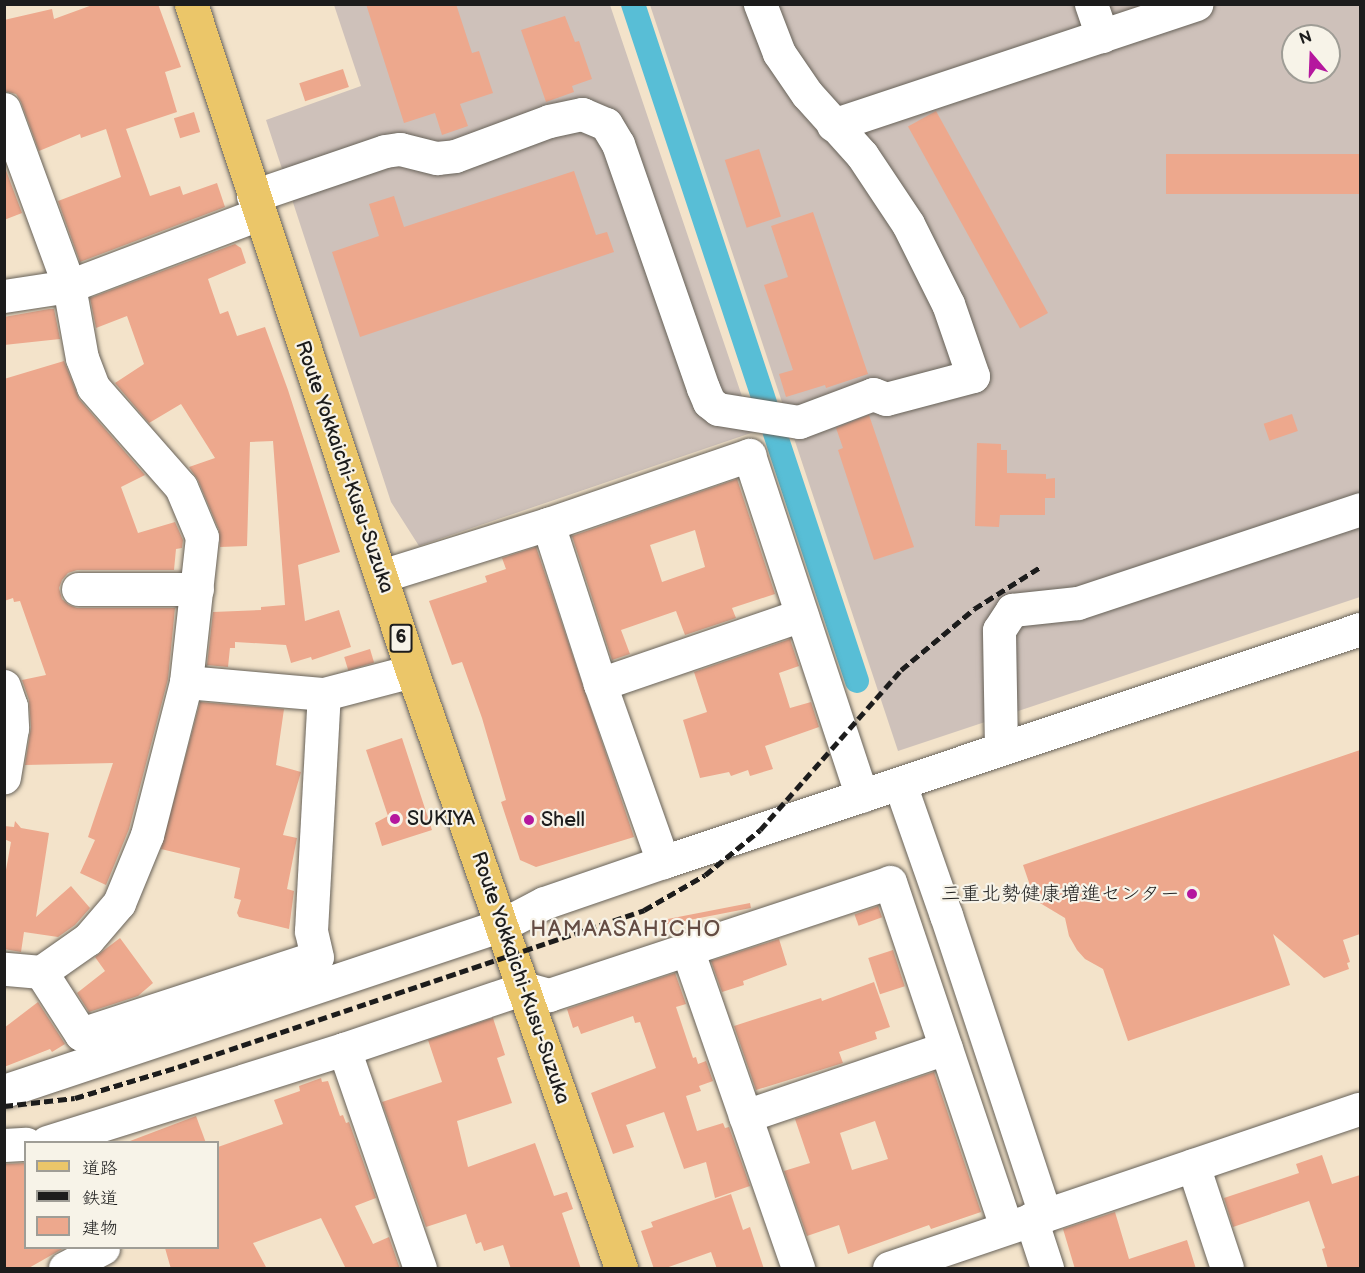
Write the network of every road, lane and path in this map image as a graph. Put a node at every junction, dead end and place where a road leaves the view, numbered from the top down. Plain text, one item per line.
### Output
1 (191, 4) edge
2 (760, 4) edge
3 (1092, 4) edge
4 (1196, 4) edge
5 (1102, 36) junction
6 (4, 109) edge
7 (834, 125) junction
8 (256, 205) junction
9 (69, 286) junction
10 (4, 296) edge
11 (1360, 509) edge
12 (548, 524) junction
13 (381, 576) junction
14 (78, 589) dead end
15 (197, 590) junction
16 (802, 615) junction
17 (1360, 629) edge
18 (412, 671) junction
19 (186, 682) junction
20 (600, 684) junction
21 (4, 686) edge
22 (324, 694) junction
23 (1001, 735) junction
24 (4, 777) edge
25 (900, 784) junction
26 (862, 796) junction
27 (663, 862) junction
28 (502, 925) junction
29 (687, 949) junction
30 (4, 969) edge
31 (41, 972) junction
32 (524, 988) junction
33 (946, 1048) junction
34 (344, 1049) junction
35 (4, 1091) edge
36 (1360, 1109) edge
37 (745, 1116) junction
38 (123, 1131) edge
39 (60, 1141) edge
40 (24, 1144) edge
41 (4, 1145) edge
42 (1193, 1165) junction
43 (1027, 1220) junction
44 (101, 1249) edge
45 (65, 1269) edge
46 (420, 1269) edge
47 (621, 1269) edge
48 (798, 1269) edge
49 (889, 1269) edge
50 (1047, 1269) edge
51 (1227, 1269) edge

1 - 8 main road, Route Yokkaichi-Kusu-Suzuka / 6
2 - 7 street
3 - 5 street
4 - 5 street
5 - 7 street
6 - 9 street
7 - 8 street
8 - 9 street
8 - 13 main road, Route Yokkaichi-Kusu-Suzuka / 6
9 - 10 street
9 - 15 street
11 - 23 street
12 - 13 street
12 - 16 street
12 - 20 street
13 - 18 main road, Route Yokkaichi-Kusu-Suzuka / 6
14 - 15 street
15 - 19 street
16 - 20 street
16 - 26 street
17 - 23 street
18 - 22 street
18 - 28 main road, Route Yokkaichi-Kusu-Suzuka / 6
19 - 22 street
19 - 31 street
20 - 27 street
21 - 24 street
22 - 31 street
23 - 25 street
25 - 26 street
25 - 43 street
26 - 27 street
27 - 28 street
28 - 32 main road, Route Yokkaichi-Kusu-Suzuka / 6
28 - 35 street
29 - 32 street
29 - 33 street
29 - 37 street
30 - 31 street
32 - 34 street
32 - 47 main road, Route Yokkaichi-Kusu-Suzuka / 6
33 - 37 street
33 - 43 street
34 - 38 street
34 - 46 street
36 - 42 street
37 - 48 street
38 - 39 street
40 - 41 street
42 - 43 street
42 - 51 street
43 - 49 street
43 - 50 street
44 - 45 street

